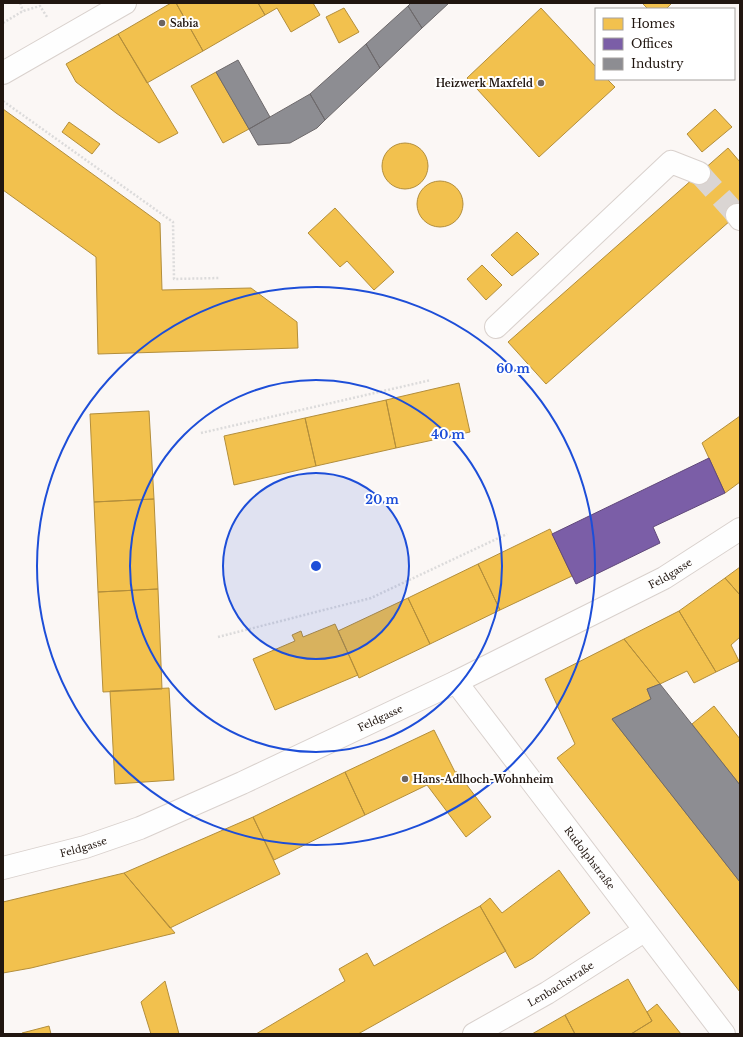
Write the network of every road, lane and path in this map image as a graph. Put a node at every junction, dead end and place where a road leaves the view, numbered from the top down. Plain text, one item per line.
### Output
1 (20, 3) edge
2 (41, 3) edge
3 (122, 4) edge
4 (40, 6) junction
5 (23, 11) junction
6 (3, 24) edge
7 (62, 40) junction
8 (3, 73) edge
9 (3, 101) edge
10 (699, 173) tunnel mouth
11 (220, 278) dead end
12 (496, 327) dead end
13 (431, 380) dead end
14 (201, 433) dead end
15 (740, 529) edge
16 (507, 534) dead end
17 (218, 637) dead end
18 (456, 682) junction
19 (3, 868) edge
20 (644, 931) junction
21 (474, 1034) edge
22 (724, 1034) edge

1 - 5 path
2 - 4 path
3 - 7 street
4 - 5 path
4 - 7 path
5 - 6 path
7 - 8 street
9 - 11 path
10 - 12 street
13 - 14 path
15 - 18 street, Feldgasse
16 - 17 path
18 - 19 street, Feldgasse
18 - 20 street, Rudolphstraße
20 - 21 street, Lenbachstraße
20 - 22 street, Rudolphstraße

